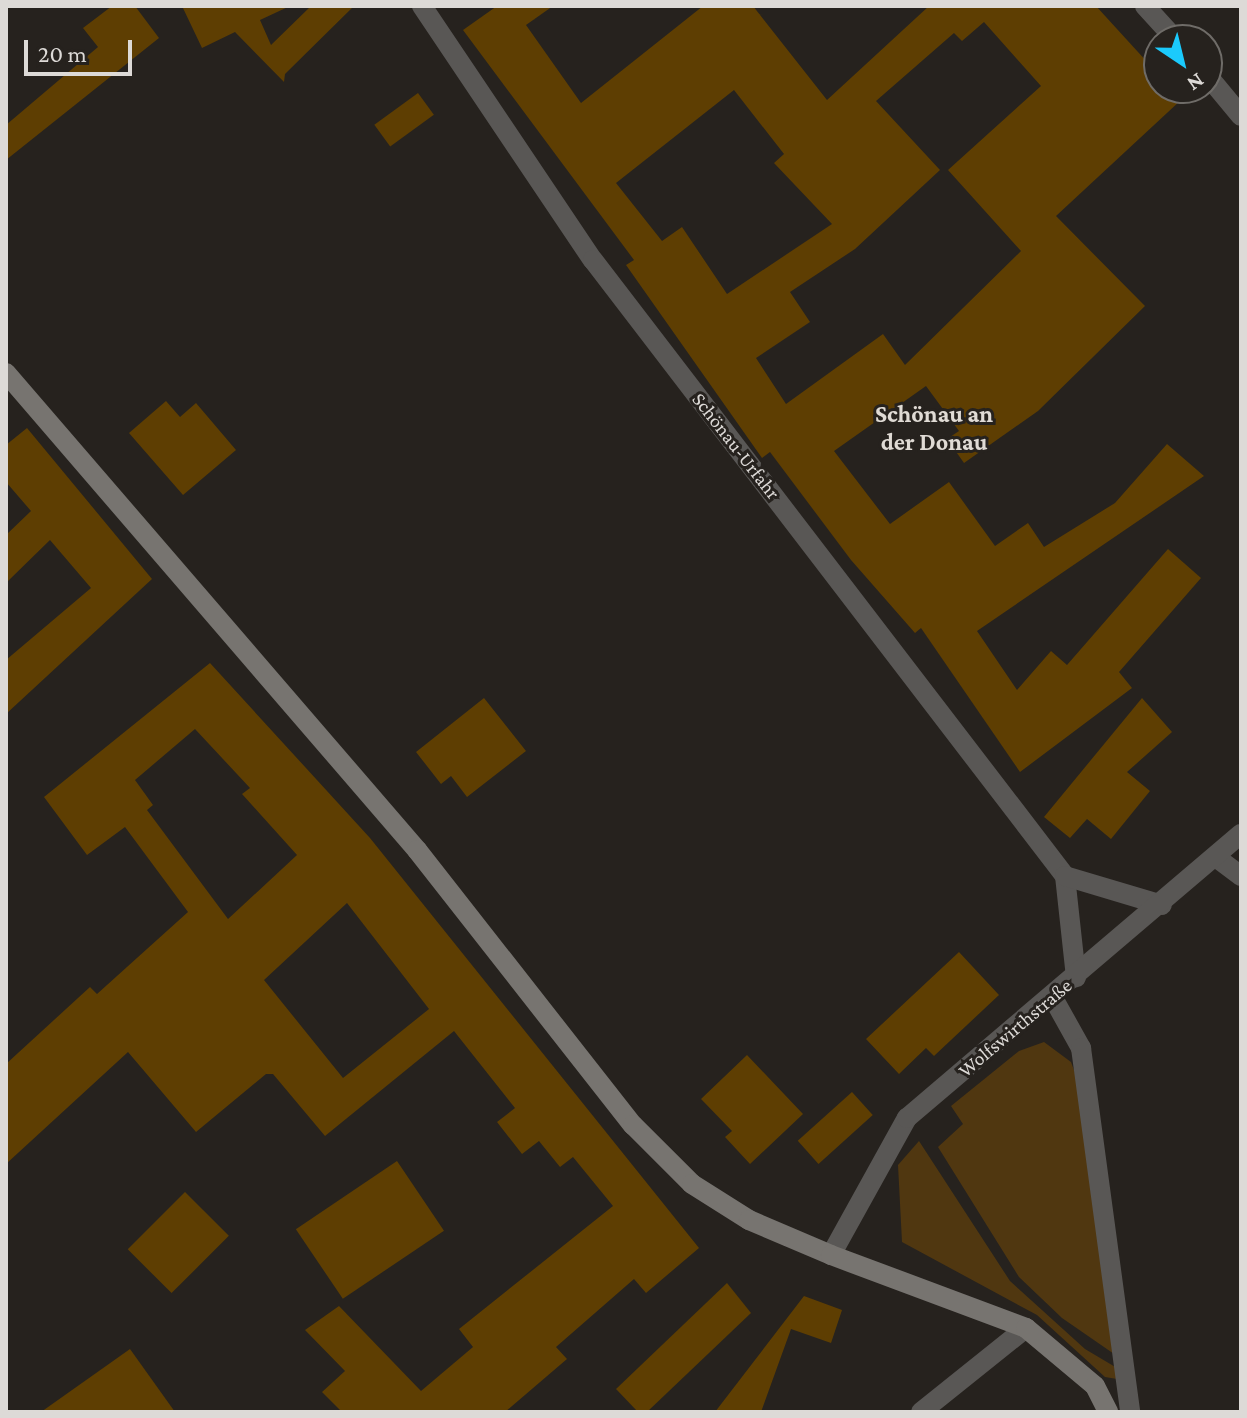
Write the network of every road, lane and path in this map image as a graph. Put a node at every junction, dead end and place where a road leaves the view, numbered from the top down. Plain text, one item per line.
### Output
1 (422, 6) edge
2 (1145, 6) edge
3 (1161, 24) edge
4 (1223, 94) edge
5 (1241, 116) edge
6 (6, 373) edge
7 (1241, 834) edge
8 (1217, 858) junction
9 (1065, 876) junction
10 (1241, 876) edge
11 (1162, 905) junction
12 (1076, 977) junction
13 (1052, 996) junction
14 (831, 1255) junction
15 (1026, 1328) junction
16 (921, 1412) edge
17 (1108, 1412) edge
18 (1130, 1412) edge

1 - 9 street, Schönau-Urfahr
2 - 3 street
4 - 5 street
6 - 14 street
7 - 8 street, Wolfswirthstraße
8 - 10 street
8 - 11 street, Wolfswirthstraße
9 - 11 street
9 - 12 street
11 - 12 street, Wolfswirthstraße
12 - 13 street, Wolfswirthstraße
13 - 14 street, Wolfswirthstraße
13 - 18 street
14 - 15 street
15 - 16 street
15 - 17 street

